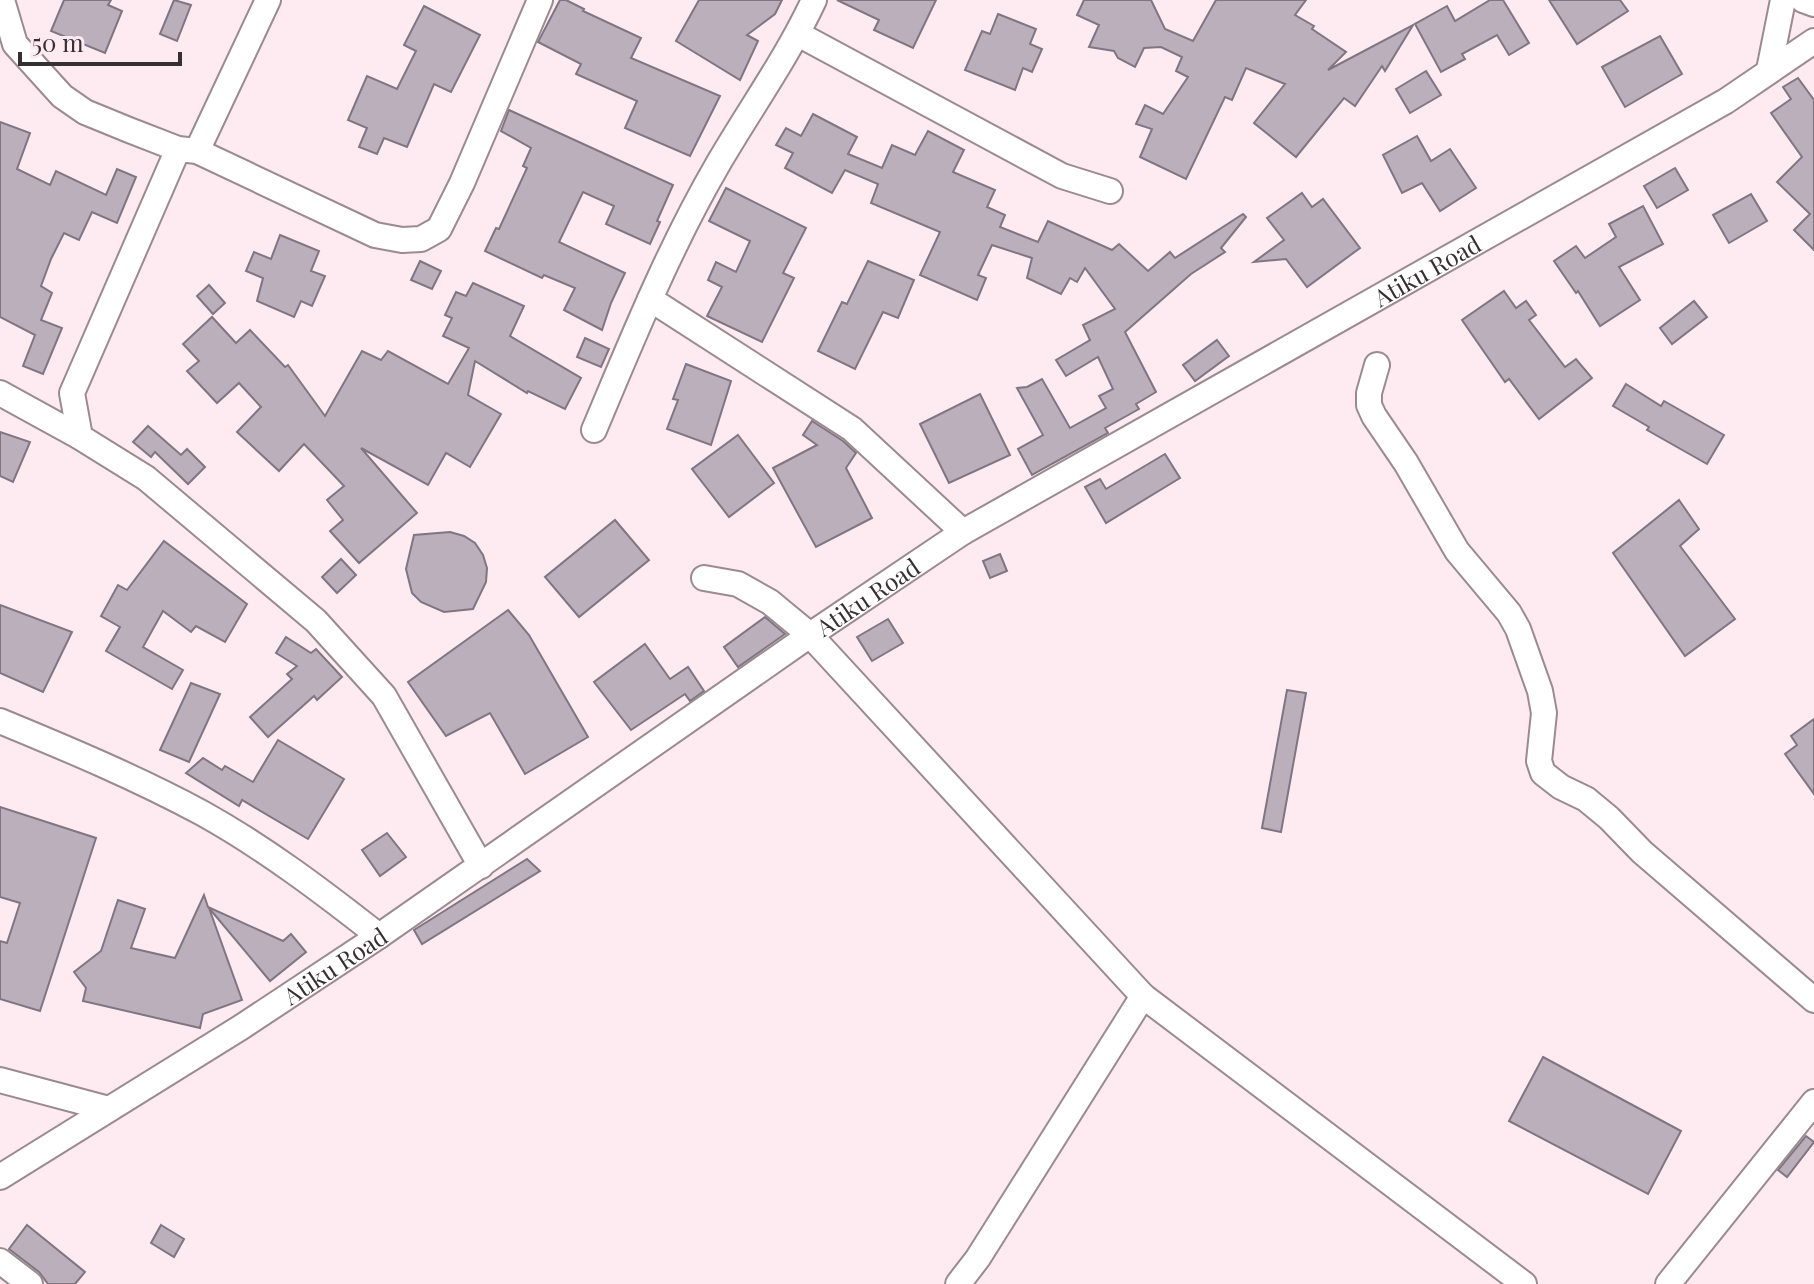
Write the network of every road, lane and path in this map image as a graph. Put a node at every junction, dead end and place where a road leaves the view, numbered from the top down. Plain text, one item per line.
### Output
1 (2, 0) edge
2 (268, 0) edge
3 (540, 0) edge
4 (814, 0) edge
5 (1783, 0) edge
6 (1803, 0) edge
7 (1814, 4) edge
8 (798, 34) junction
9 (8, 41) edge
10 (1814, 41) edge
11 (1769, 70) junction
12 (188, 150) junction
13 (1110, 191) dead end
14 (650, 299) junction
15 (1377, 365) dead end
16 (0, 393) edge
17 (72, 393) junction
18 (26, 408) junction
19 (594, 430) dead end
20 (80, 437) junction
21 (963, 532) junction
22 (704, 578) dead end
23 (810, 635) junction
24 (0, 721) edge
25 (481, 866) junction
26 (379, 936) junction
27 (1143, 996) junction
28 (1814, 1000) edge
29 (0, 1080) edge
30 (1814, 1102) edge
31 (109, 1109) junction
32 (0, 1177) edge
33 (0, 1261) edge
34 (30, 1284) edge
35 (958, 1284) edge
36 (1524, 1284) edge
37 (1668, 1284) edge

1 - 9 street
2 - 12 street
3 - 12 street
4 - 8 street
5 - 11 street
6 - 7 street
8 - 13 street
8 - 14 street
9 - 12 street
10 - 11 street, Atiku Road
11 - 21 street, Atiku Road
12 - 17 street
14 - 19 street
14 - 21 street
15 - 28 street
16 - 18 street
17 - 18 street
17 - 20 street
18 - 20 street
20 - 25 street
21 - 23 street, Atiku Road
22 - 23 street
23 - 25 street, Atiku Road
23 - 27 street
24 - 26 street
25 - 26 street, Atiku Road
26 - 31 street, Atiku Road
27 - 35 street
27 - 36 street
29 - 31 street
30 - 37 street
31 - 32 street, Atiku Road
33 - 34 street

